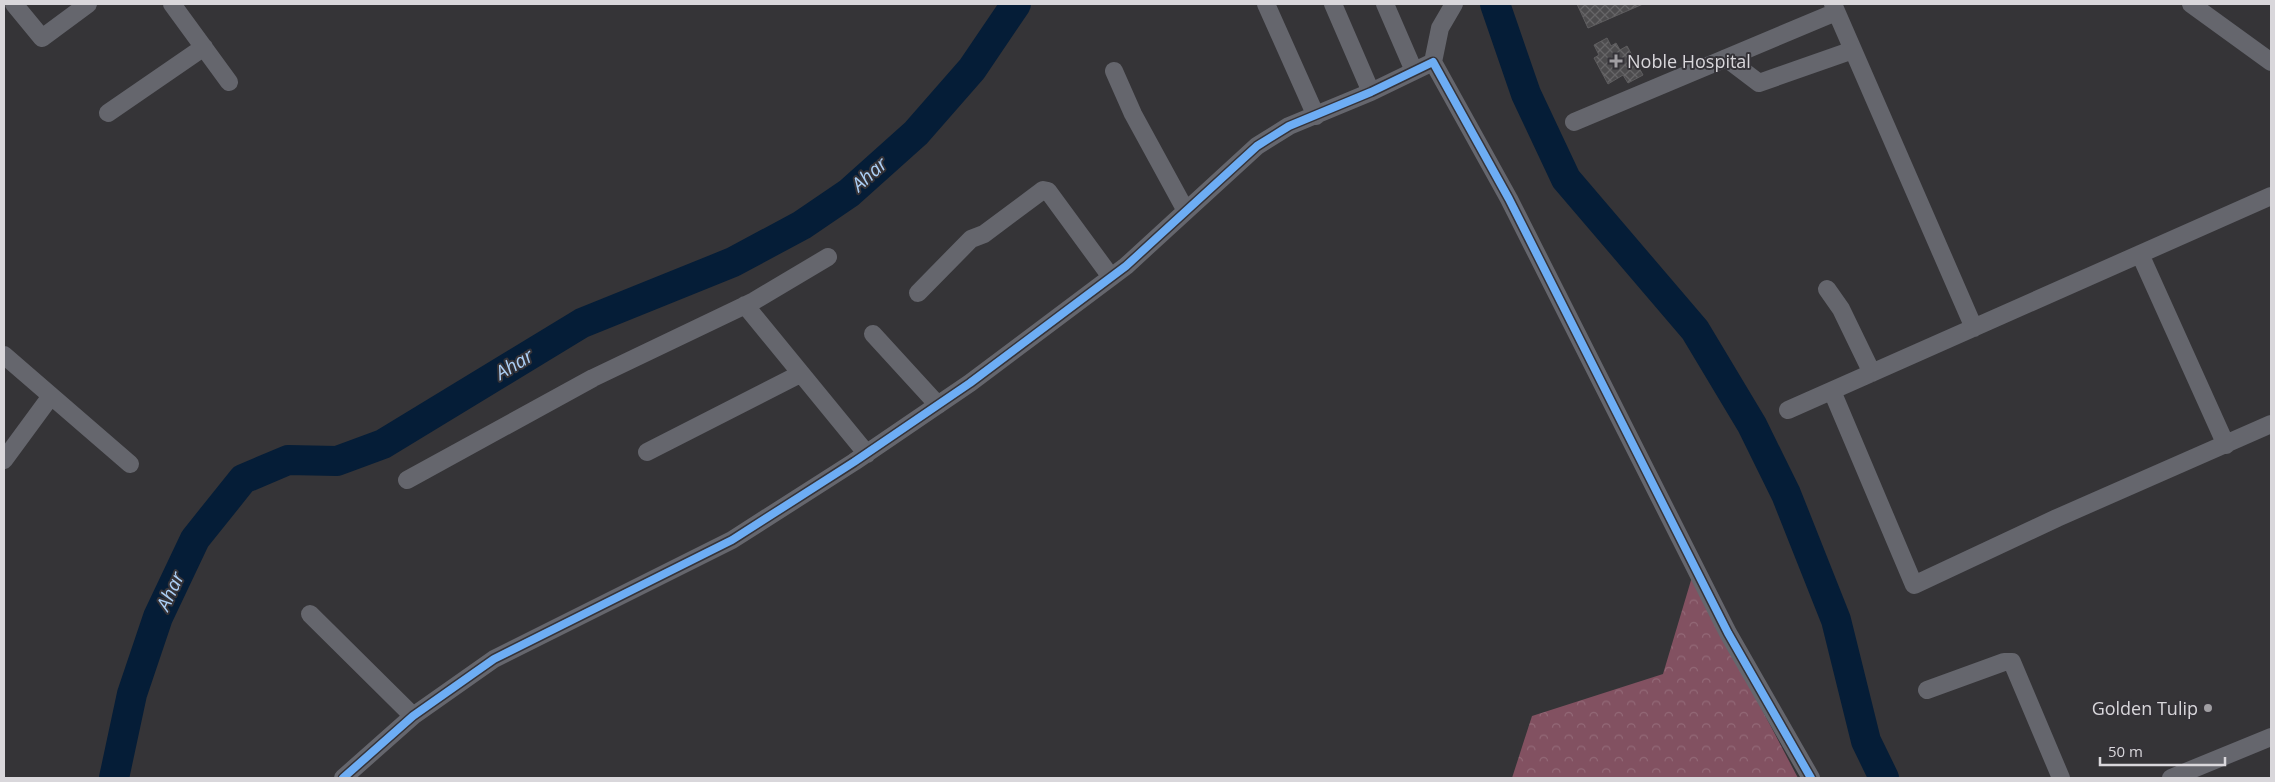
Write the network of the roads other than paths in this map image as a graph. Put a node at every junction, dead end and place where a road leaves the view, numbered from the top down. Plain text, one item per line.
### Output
1 (14, 4) edge
2 (88, 4) edge
3 (172, 4) edge
4 (1266, 4) edge
5 (1333, 4) edge
6 (1385, 4) edge
7 (2191, 4) edge
8 (1452, 7) edge
9 (1835, 8) edge
10 (204, 47) junction
11 (1853, 50) junction
12 (1726, 58) junction
13 (1432, 62) junction
14 (2271, 62) edge
15 (1114, 70) dead end
16 (1414, 71) junction
17 (229, 82) dead end
18 (1371, 92) junction
19 (108, 113) dead end
20 (1316, 116) junction
21 (1574, 122) dead end
22 (2271, 196) edge
23 (1186, 211) junction
24 (2140, 254) junction
25 (828, 257) dead end
26 (1111, 277) junction
27 (1827, 288) dead end
28 (918, 293) dead end
29 (745, 305) junction
30 (1974, 328) junction
31 (873, 334) dead end
32 (4, 355) edge
33 (1872, 373) junction
34 (800, 374) junction
35 (1832, 391) junction
36 (51, 396) junction
37 (938, 405) junction
38 (1788, 410) dead end
39 (2271, 424) edge
40 (2226, 445) junction
41 (647, 452) dead end
42 (867, 454) junction
43 (4, 460) edge
44 (130, 464) dead end
45 (407, 480) dead end
46 (310, 614) dead end
47 (1926, 690) dead end
48 (413, 716) junction
49 (2271, 737) edge
50 (343, 778) edge
51 (1811, 778) edge
52 (2061, 778) edge
53 (2171, 778) edge

1 - 2 street
3 - 10 street
4 - 20 street
5 - 18 street
6 - 16 street
7 - 14 street
8 - 13 street
9 - 11 street
9 - 12 street
10 - 17 street
10 - 19 street
11 - 12 street
11 - 30 street
12 - 21 street
13 - 16 street
13 - 51 street
15 - 23 street
16 - 18 street
18 - 20 street
20 - 23 street
22 - 24 street
23 - 26 street
24 - 30 street
24 - 40 street
25 - 29 street
26 - 28 street
26 - 37 street
27 - 33 street
29 - 34 street
29 - 45 street
30 - 33 street
31 - 37 street
32 - 36 street
33 - 35 street
34 - 41 street
34 - 42 street
35 - 38 street
35 - 40 street
36 - 43 street
36 - 44 street
37 - 42 street
39 - 40 street
42 - 48 street
46 - 48 street
47 - 52 street
48 - 50 street
49 - 53 street

